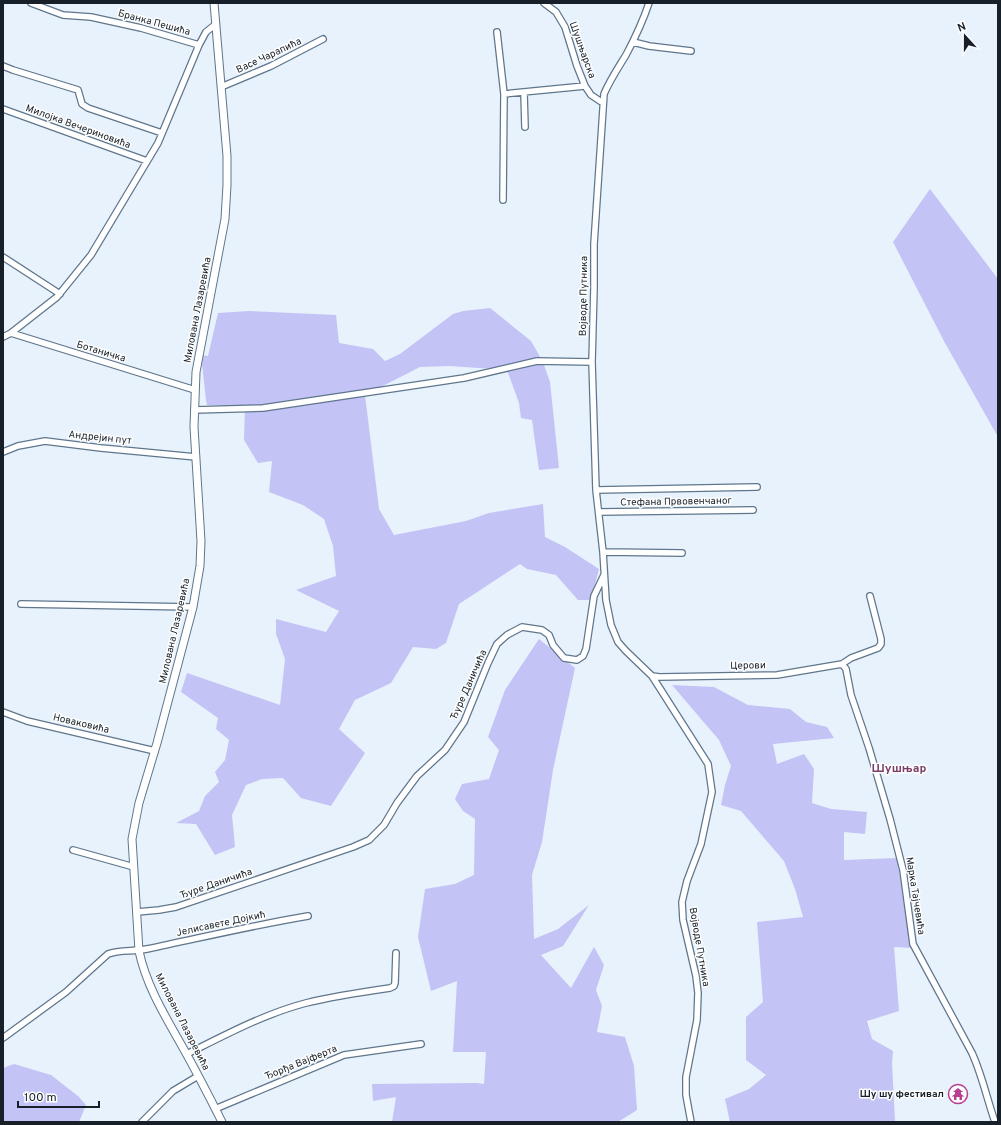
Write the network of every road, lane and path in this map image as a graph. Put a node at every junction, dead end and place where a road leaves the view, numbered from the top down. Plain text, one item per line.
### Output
1 (31, 3) edge
2 (214, 3) edge
3 (544, 3) edge
4 (649, 3) edge
5 (216, 24) junction
6 (497, 32) dead end
7 (323, 39) dead end
8 (633, 42) junction
9 (199, 45) junction
10 (691, 51) dead end
11 (3, 66) edge
12 (585, 86) junction
13 (221, 87) junction
14 (524, 92) junction
15 (504, 94) junction
16 (603, 103) junction
17 (3, 109) edge
18 (525, 127) dead end
19 (162, 133) junction
20 (147, 161) junction
21 (503, 200) dead end
22 (3, 257) edge
23 (60, 294) junction
24 (11, 333) junction
25 (3, 337) edge
26 (592, 362) junction
27 (195, 390) junction
28 (194, 410) junction
29 (3, 452) edge
30 (196, 457) junction
31 (756, 487) dead end
32 (596, 490) junction
33 (753, 510) dead end
34 (599, 512) junction
35 (603, 552) junction
36 (682, 553) dead end
37 (604, 574) junction
38 (870, 596) dead end
39 (21, 604) dead end
40 (193, 607) junction
41 (842, 664) junction
42 (652, 676) junction
43 (3, 712) edge
44 (155, 751) junction
45 (73, 850) dead end
46 (134, 867) junction
47 (137, 912) junction
48 (308, 916) dead end
49 (139, 951) junction
50 (396, 953) dead end
51 (3, 1038) edge
52 (421, 1044) dead end
53 (187, 1054) junction
54 (198, 1076) junction
55 (215, 1108) junction
56 (142, 1122) edge
57 (222, 1122) edge
58 (691, 1122) edge
59 (995, 1122) edge

1 - 9 street, Бранка Пешића
2 - 5 street, Милована Лазаревића
3 - 12 street, Шушњарска
4 - 8 street, Војводе Путника
5 - 9 street, Бранка Пешића
5 - 13 street, Милована Лазаревића
6 - 15 street
7 - 13 street, Васе Чарапића
8 - 10 street
8 - 16 street, Војводе Путника
9 - 19 street
11 - 19 street
12 - 14 street
12 - 16 street, Шушњарска
13 - 27 street, Милована Лазаревића
14 - 15 street
14 - 18 street
15 - 21 street
16 - 26 street, Војводе Путника
17 - 20 street, Милојка Вечериновића
19 - 20 street
20 - 23 street
22 - 23 street
23 - 24 street
24 - 25 street
24 - 27 street, Ботаничка
26 - 28 street
26 - 32 street, Војводе Путника
27 - 28 street, Милована Лазаревића
28 - 30 street, Милована Лазаревића
29 - 30 street, Андрејин пут
30 - 40 street, Милована Лазаревића
31 - 32 street
32 - 34 street, Војводе Путника
33 - 34 street, Стефана Првовенчаног
34 - 35 street, Војводе Путника
35 - 36 street
35 - 37 street, Војводе Путника
37 - 42 street, Војводе Путника
37 - 47 street, Ђуре Даничића
38 - 41 street, Церови
39 - 40 street
40 - 44 street, Милована Лазаревића
41 - 42 street, Церови
41 - 59 street, Марка Тајчевића
42 - 58 street, Војводе Путника
43 - 44 street, Новаковића
44 - 46 street, Милована Лазаревића
45 - 46 street
46 - 47 street, Милована Лазаревића
47 - 49 street, Милована Лазаревића
48 - 49 street, Јелисавете Дојкић
49 - 51 street, Јелисавете Дојкић
49 - 53 street, Милована Лазаревића
50 - 53 street
52 - 55 street, Ђорђа Вајферта
53 - 54 street, Милована Лазаревића
54 - 55 street, Милована Лазаревића
54 - 56 street
55 - 57 street, Милована Лазаревића

